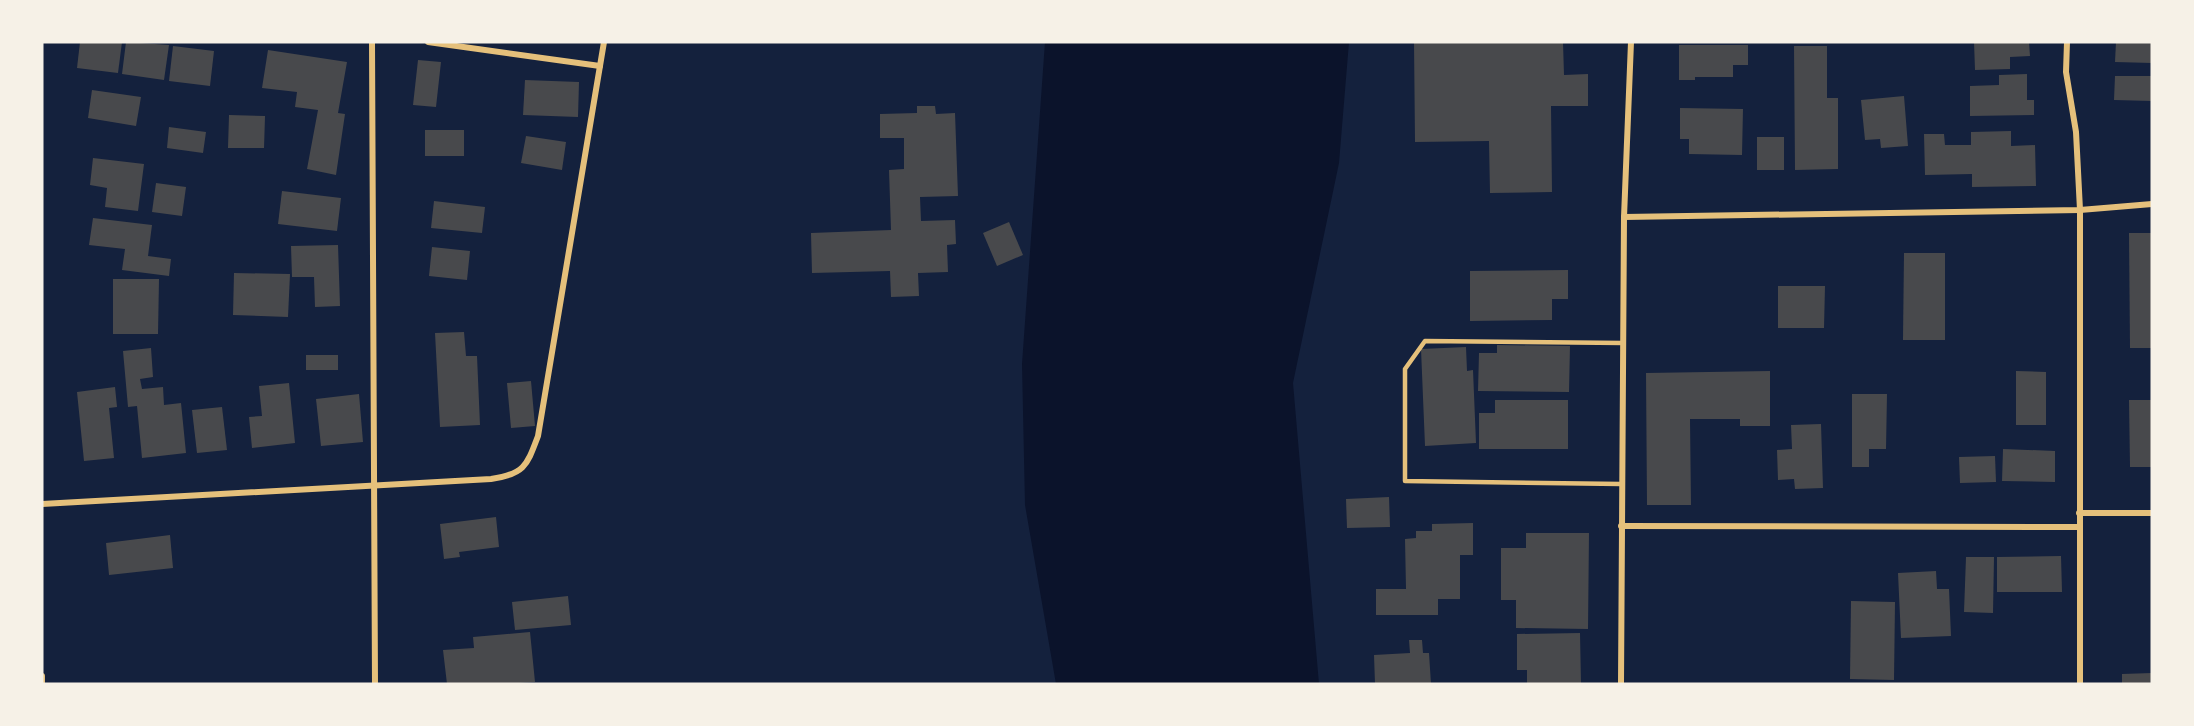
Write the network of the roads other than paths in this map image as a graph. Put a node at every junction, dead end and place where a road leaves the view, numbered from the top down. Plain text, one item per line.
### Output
1 (372, 42) edge
2 (428, 42) edge
3 (604, 42) edge
4 (1631, 42) edge
5 (2067, 42) edge
6 (600, 66) junction
7 (2152, 204) edge
8 (2080, 210) junction
9 (1624, 217) junction
10 (1623, 343) junction
11 (1621, 484) junction
12 (374, 485) junction
13 (42, 504) edge
14 (2079, 513) junction
15 (2152, 513) edge
16 (1621, 526) junction
17 (2079, 527) junction
18 (42, 676) edge
19 (42, 684) edge
20 (375, 684) edge
21 (1621, 684) edge
22 (2080, 684) edge

1 - 12 street
2 - 6 street
3 - 6 street
4 - 9 street
5 - 8 street
6 - 12 street
7 - 8 street
8 - 9 street
8 - 14 street
9 - 10 street
10 - 11 street
10 - 11 lane
11 - 16 street
12 - 13 street
12 - 20 street
14 - 15 street
14 - 17 street
16 - 17 street
16 - 21 street
17 - 22 street
18 - 19 street

